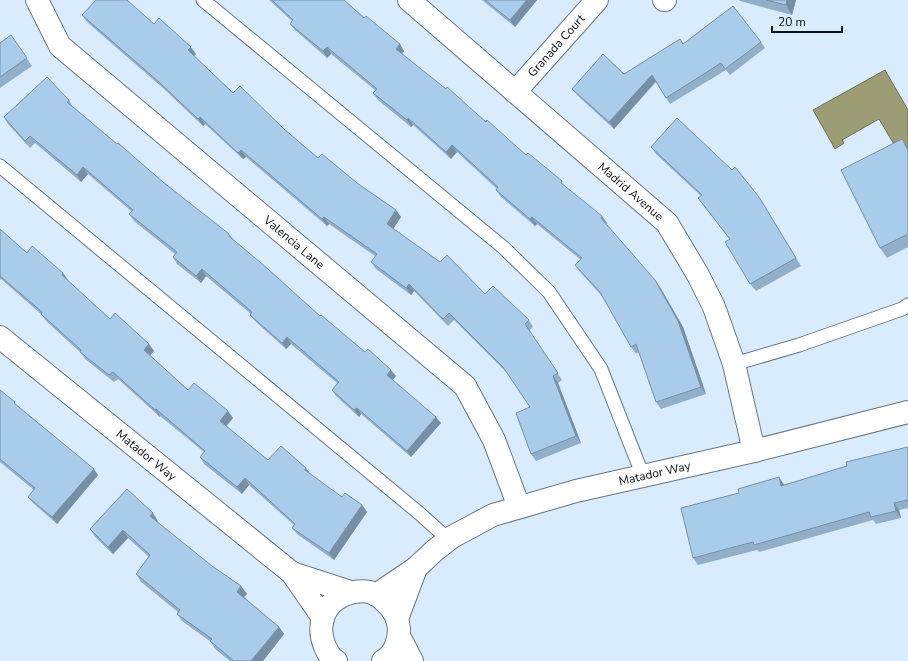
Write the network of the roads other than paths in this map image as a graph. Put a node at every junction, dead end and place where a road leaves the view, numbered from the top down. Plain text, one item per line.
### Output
1 (37, 0) edge
2 (203, 0) edge
3 (409, 0) edge
4 (597, 0) edge
5 (514, 92) junction
6 (0, 166) edge
7 (908, 305) edge
8 (0, 337) edge
9 (734, 364) junction
10 (908, 412) edge
11 (754, 451) junction
12 (643, 476) junction
13 (519, 507) junction
14 (449, 540) junction
15 (416, 568) junction
16 (292, 573) junction
17 (350, 592) junction
18 (376, 595) junction
19 (323, 618) junction
20 (398, 628) junction
21 (329, 658) edge
22 (383, 661) edge
23 (412, 661) edge

1 - 13 street, Valencia Lane
2 - 12 lane
3 - 5 street, Madrid Avenue
4 - 5 street, Granada Court
5 - 9 street, Madrid Avenue
6 - 14 lane
7 - 9 lane
8 - 16 street, Matador Way
9 - 11 street, Madrid Avenue
10 - 11 street, Matador Way
11 - 12 street, Matador Way
12 - 13 street, Matador Way
13 - 14 street, Matador Way
14 - 15 street, Matador Way
15 - 18 street, Matador Way
15 - 20 street, Matador Way
16 - 17 street, Matador Way
16 - 19 street, Matador Way
17 - 18 street, Matador Way
17 - 19 street
18 - 20 street
19 - 21 street
20 - 22 street, Matador Way
20 - 23 street

